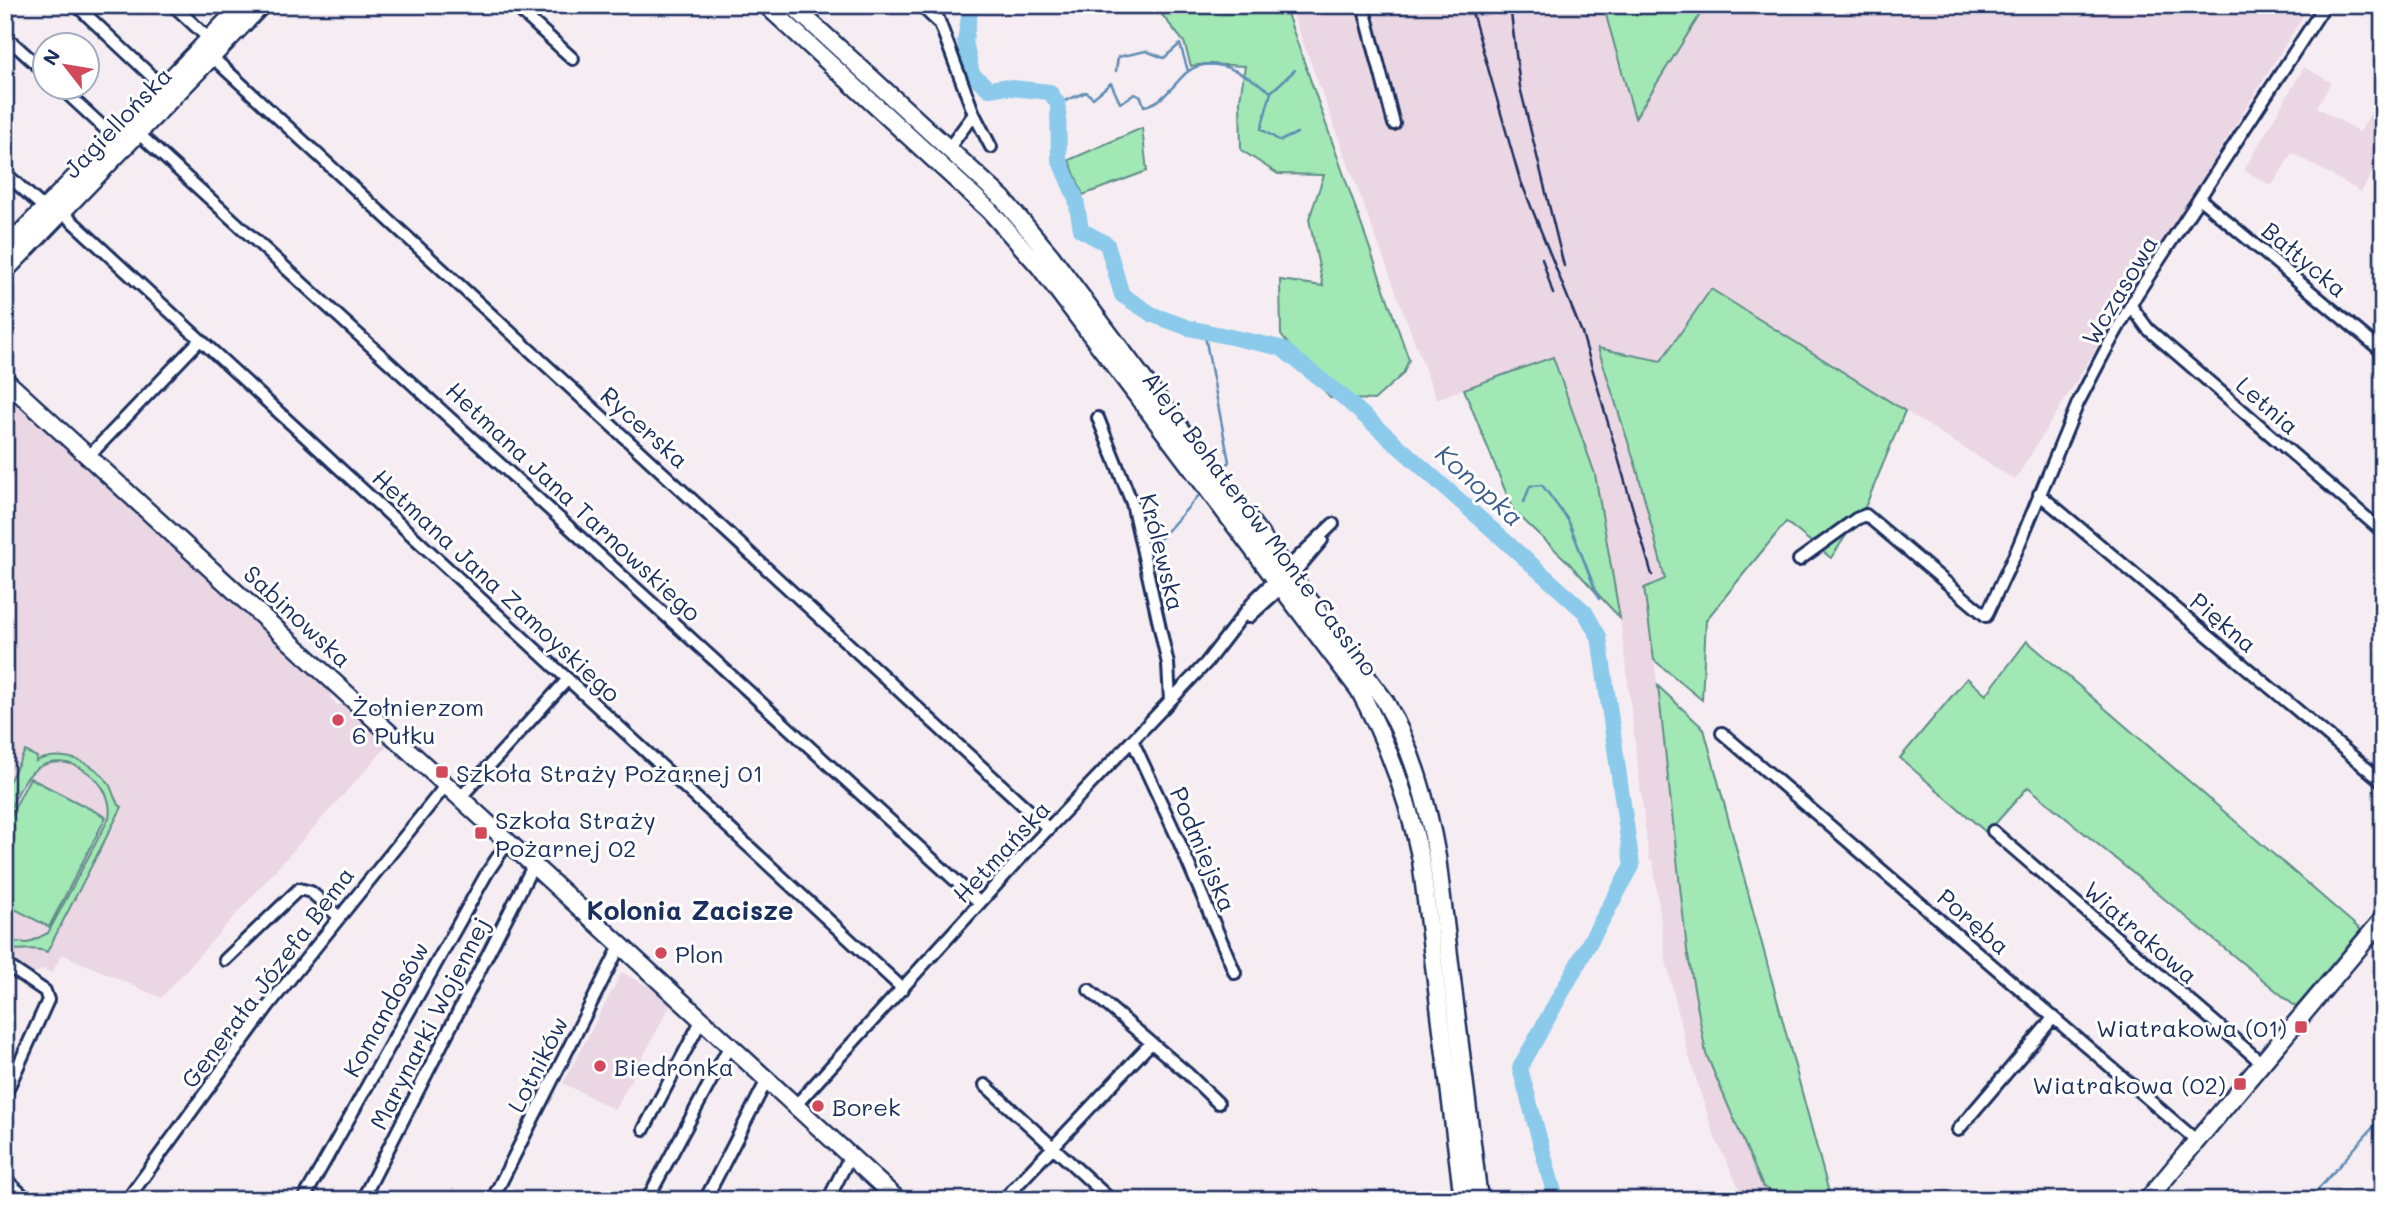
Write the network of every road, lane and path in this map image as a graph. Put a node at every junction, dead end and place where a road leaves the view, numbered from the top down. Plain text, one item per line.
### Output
1 (76, 5) edge
2 (173, 5) edge
3 (514, 5) edge
4 (766, 5) edge
5 (792, 5) edge
6 (920, 5) edge
7 (933, 5) edge
8 (1363, 5) edge
9 (2325, 5) edge
10 (251, 7) edge
11 (940, 24) junction
12 (5, 36) edge
13 (208, 38) junction
14 (212, 57) junction
15 (573, 59) dead end
16 (32, 60) edge
17 (162, 86) junction
18 (76, 102) edge
19 (974, 114) junction
20 (1395, 124) dead end
21 (138, 134) junction
22 (114, 137) junction
23 (990, 147) dead end
24 (948, 149) junction
25 (5, 173) edge
26 (2200, 199) junction
27 (44, 208) junction
28 (62, 212) junction
29 (5, 249) edge
30 (5, 271) edge
31 (2130, 306) junction
32 (200, 340) junction
33 (2383, 352) edge
34 (5, 380) edge
35 (1098, 418) dead end
36 (89, 456) junction
37 (2039, 494) junction
38 (2383, 532) edge
39 (1800, 560) dead end
40 (1285, 577) junction
41 (568, 679) junction
42 (1170, 701) junction
43 (1722, 733) dead end
44 (1133, 742) junction
45 (2383, 782) edge
46 (446, 785) junction
47 (460, 798) junction
48 (1049, 829) junction
49 (1993, 831) dead end
50 (508, 842) junction
51 (533, 866) junction
52 (980, 902) junction
53 (338, 916) junction
54 (2383, 919) edge
55 (619, 948) junction
56 (225, 960) dead end
57 (5, 964) edge
58 (1235, 973) dead end
59 (903, 989) junction
60 (1089, 990) dead end
61 (2054, 1017) junction
62 (701, 1021) junction
63 (1151, 1043) junction
64 (729, 1047) junction
65 (2263, 1064) junction
66 (767, 1080) junction
67 (985, 1085) dead end
68 (5, 1094) edge
69 (1218, 1103) dead end
70 (795, 1106) junction
71 (644, 1129) dead end
72 (1958, 1130) dead end
73 (2197, 1141) junction
74 (1053, 1146) junction
75 (850, 1156) junction
76 (5, 1179) edge
77 (28, 1200) edge
78 (127, 1200) edge
79 (303, 1200) edge
80 (362, 1200) edge
81 (492, 1200) edge
82 (647, 1200) edge
83 (705, 1200) edge
84 (828, 1200) edge
85 (898, 1200) edge
86 (1003, 1200) edge
87 (1111, 1200) edge
88 (1462, 1200) edge
89 (1479, 1200) edge
90 (2147, 1200) edge

1 - 17 street
2 - 13 street
3 - 15 street
4 - 40 main road, Aleja Bohaterów Monte Cassino
5 - 24 main road, Aleja Bohaterów Monte Cassino
6 - 11 street
7 - 11 street
8 - 20 street
9 - 26 street, Wczasowa
10 - 13 main road, Jagiellońska
10 - 14 main road, Jagiellońska
11 - 19 street
12 - 16 street
13 - 17 main road, Jagiellońska
14 - 21 main road, Jagiellońska
14 - 48 street, Rycerska
17 - 22 main road, Jagiellońska
18 - 22 street
19 - 23 street
19 - 24 street
21 - 28 main road, Jagiellońska
21 - 52 street, Hetmana Jana Tarnowskiego
22 - 27 main road, Jagiellońska
24 - 40 main road, Aleja Bohaterów Monte Cassino
25 - 27 street
26 - 31 street, Wczasowa
26 - 33 street, Bałtycka
27 - 29 main road, Jagiellońska
28 - 30 main road, Jagiellońska
28 - 32 street, Hetmana Jana Zamoyskiego
31 - 37 street, Wczasowa
31 - 38 street, Letnia
32 - 36 street
32 - 41 street, Hetmana Jana Zamoyskiego
34 - 36 main road, Sabinowska
35 - 42 street, Królewska
36 - 46 main road, Sabinowska
37 - 39 street, Wczasowa
37 - 45 street, Piękna
40 - 42 street, Hetmańska
40 - 88 main road, Aleja Bohaterów Monte Cassino
40 - 89 main road, Aleja Bohaterów Monte Cassino
41 - 47 street
41 - 59 street, Hetmana Jana Zamoyskiego
42 - 44 street, Hetmańska
43 - 61 street, Poręba
44 - 48 street, Hetmańska
44 - 58 street, Podmiejska
46 - 47 main road, Sabinowska
46 - 53 street, Generała Józefa Bema
47 - 50 main road, Sabinowska
48 - 52 street, Hetmańska
49 - 65 street, Wiatrakowa
50 - 51 main road, Sabinowska
50 - 79 street, Komandosów
51 - 55 main road, Sabinowska
51 - 80 street, Marynarki Wojennej
52 - 59 street, Hetmańska
53 - 56 street
53 - 78 street, Generała Józefa Bema
54 - 65 main road
55 - 62 main road, Sabinowska
55 - 81 street, Lotników
57 - 68 street
59 - 70 street, Hetmańska
60 - 63 street
61 - 72 street
61 - 73 street, Poręba
62 - 64 main road, Sabinowska
62 - 71 street
63 - 69 street
63 - 74 street
64 - 66 main road, Sabinowska
64 - 82 street
65 - 73 main road
66 - 70 main road, Sabinowska
66 - 83 street
67 - 74 street
70 - 75 main road, Sabinowska
73 - 90 main road
74 - 86 street
74 - 87 street
75 - 84 street
75 - 85 main road, Sabinowska
76 - 77 street

